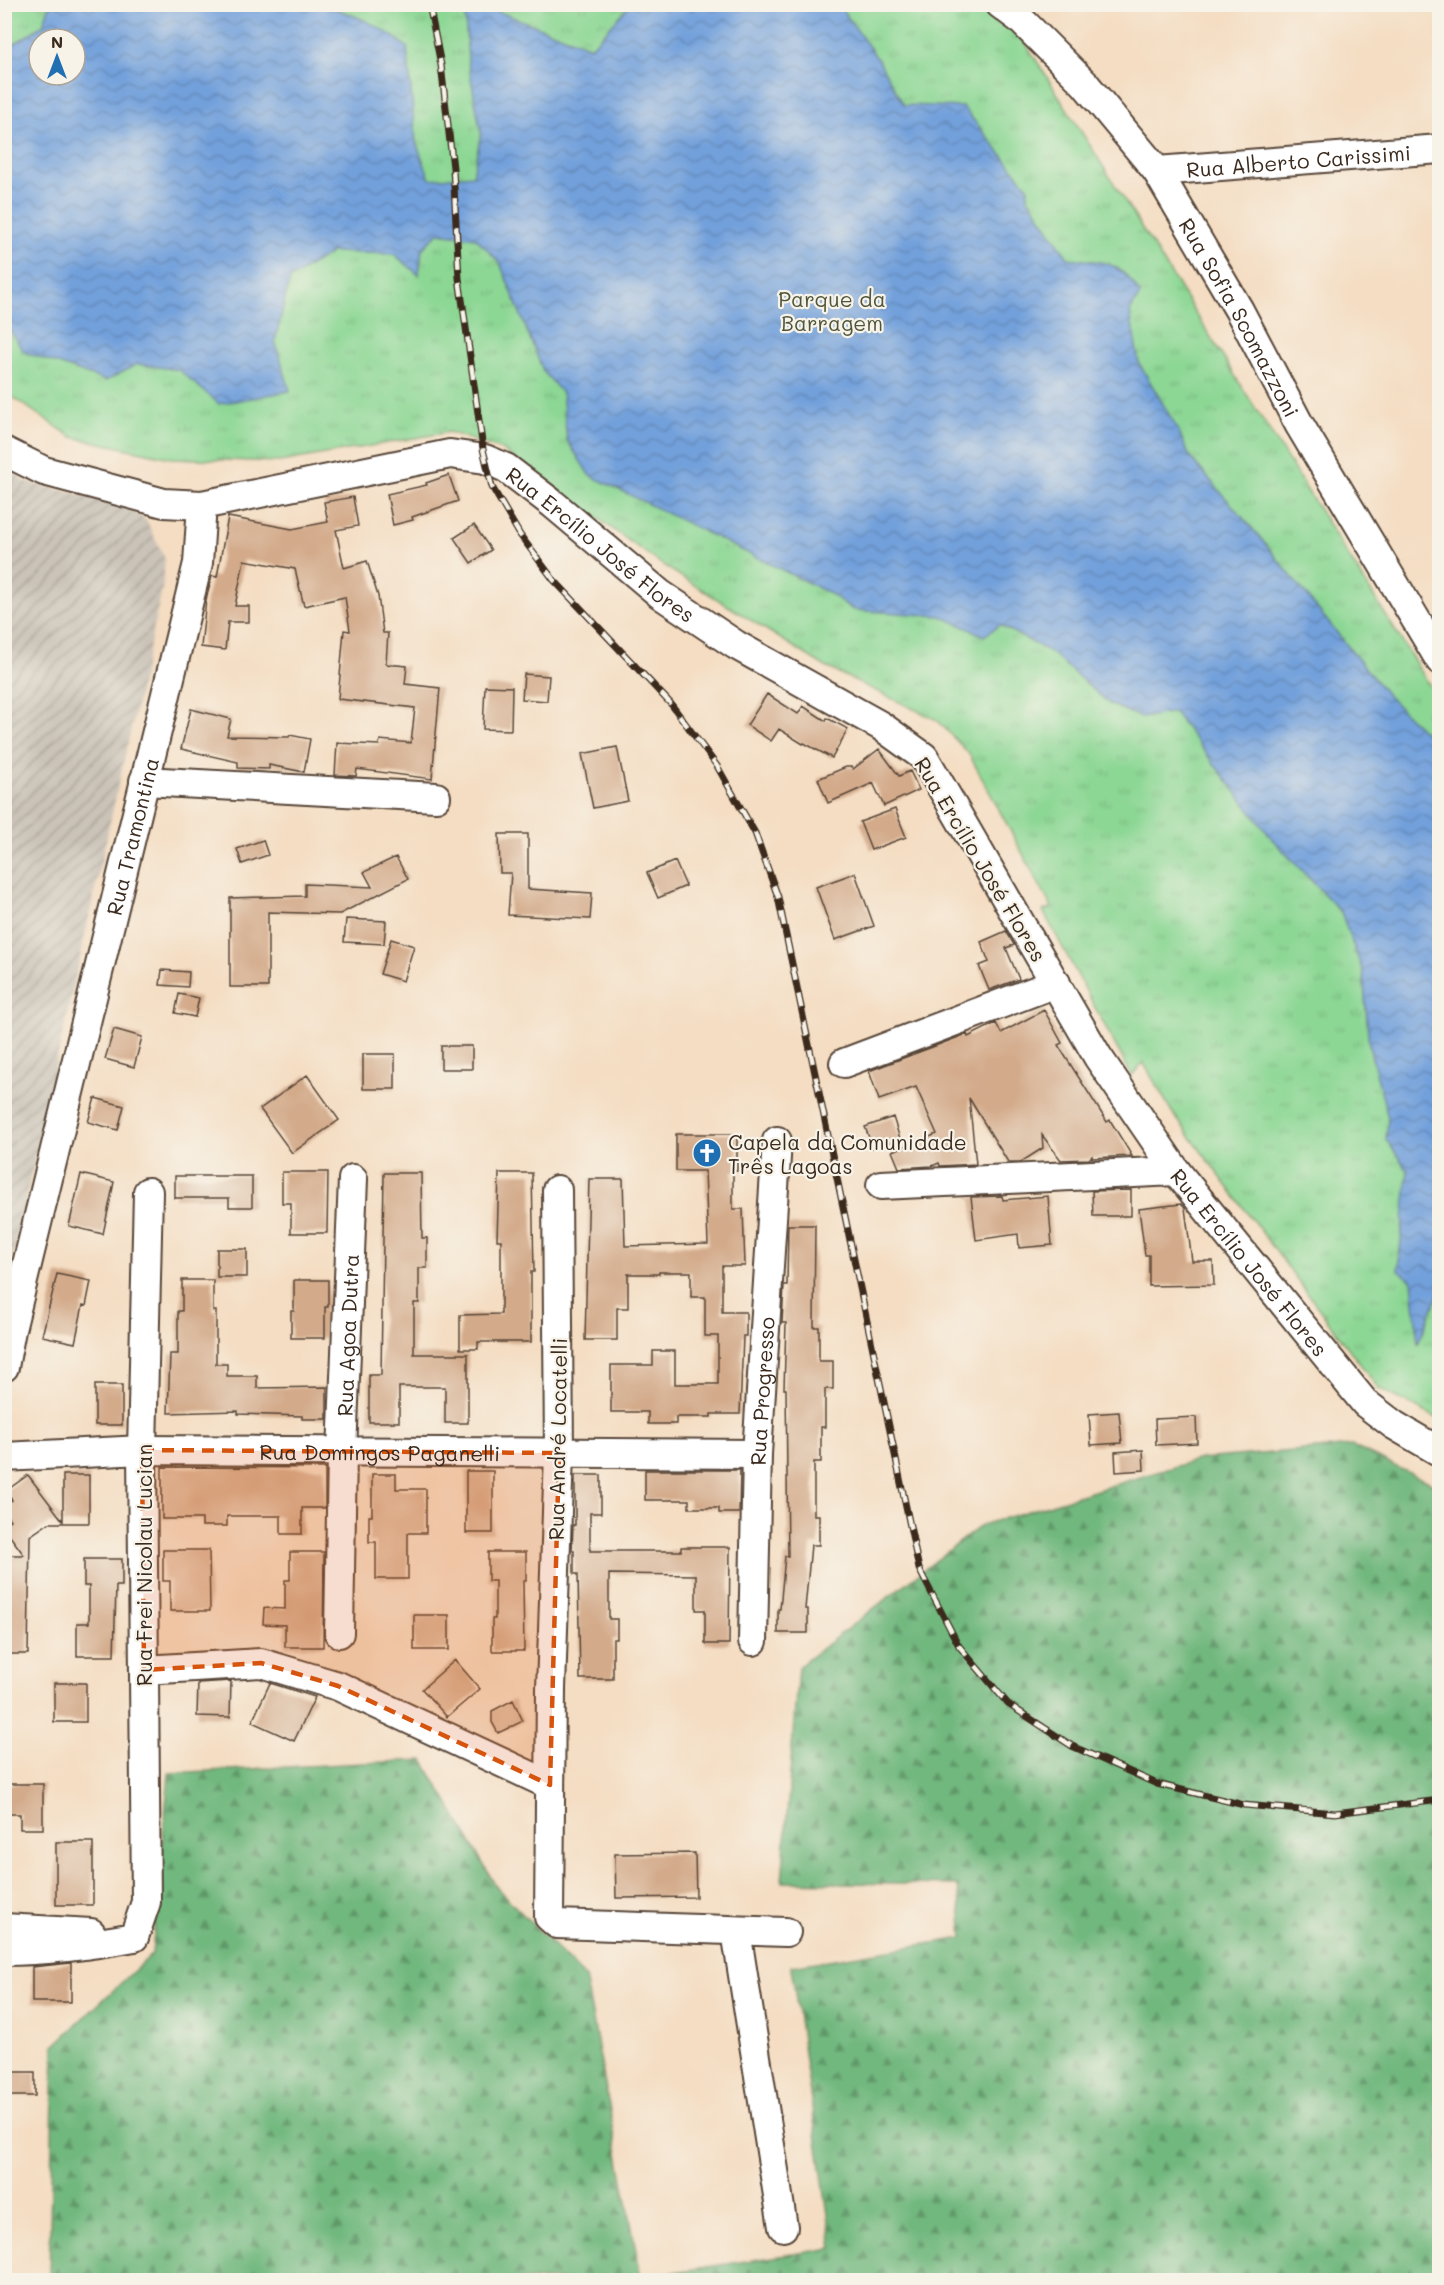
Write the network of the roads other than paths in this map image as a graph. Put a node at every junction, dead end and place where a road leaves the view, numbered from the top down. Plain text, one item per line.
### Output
1 (1000, 4) edge
2 (1440, 149) edge
3 (1157, 171) junction
4 (4, 451) edge
5 (202, 505) junction
6 (1440, 660) edge
7 (144, 781) junction
8 (436, 797) dead end
9 (1056, 983) junction
10 (844, 1063) dead end
11 (777, 1141) dead end
12 (1176, 1171) junction
13 (353, 1179) dead end
14 (881, 1185) dead end
15 (557, 1190) dead end
16 (148, 1192) dead end
17 (4, 1367) edge
18 (1437, 1446) edge
19 (142, 1450) junction
20 (342, 1452) junction
21 (559, 1453) junction
22 (757, 1454) junction
23 (4, 1457) edge
24 (339, 1633) dead end
25 (753, 1641) dead end
26 (144, 1670) junction
27 (550, 1785) junction
28 (4, 1928) edge
29 (736, 1931) junction
30 (786, 1932) dead end
31 (135, 1936) junction
32 (4, 1950) edge
33 (783, 2227) dead end

1 - 3 street, Rua Sofia Scomazzoni
2 - 3 street, Rua Alberto Carissimi
3 - 6 street, Rua Sofia Scomazzoni
4 - 5 street
5 - 7 street, Rua Tramontina
5 - 9 street, Rua Ercílio José Flores
7 - 8 street
7 - 17 street, Rua Tramontina
9 - 10 street
9 - 12 street, Rua Ercílio José Flores
11 - 22 street, Rua Progresso
12 - 14 street
12 - 18 street, Rua Ercílio José Flores
13 - 20 street, Rua Agoa Dutra
15 - 21 street, Rua André Locatelli
16 - 19 street, Rua Frei Nicolau Lucian
19 - 20 street, Rua Domingos Paganelli
19 - 23 street, Rua Domingos Paganelli
19 - 26 street, Rua Frei Nicolau Lucian
20 - 21 street, Rua Domingos Paganelli
20 - 24 street, Rua Agoa Dutra
21 - 22 street, Rua Domingos Paganelli
21 - 27 street, Rua André Locatelli
22 - 25 street, Rua Progresso
26 - 27 street
26 - 31 street, Rua Frei Nicolau Lucian
27 - 29 street, Rua André Locatelli
28 - 31 street
29 - 30 street, Rua André Locatelli
29 - 33 street
31 - 32 street

